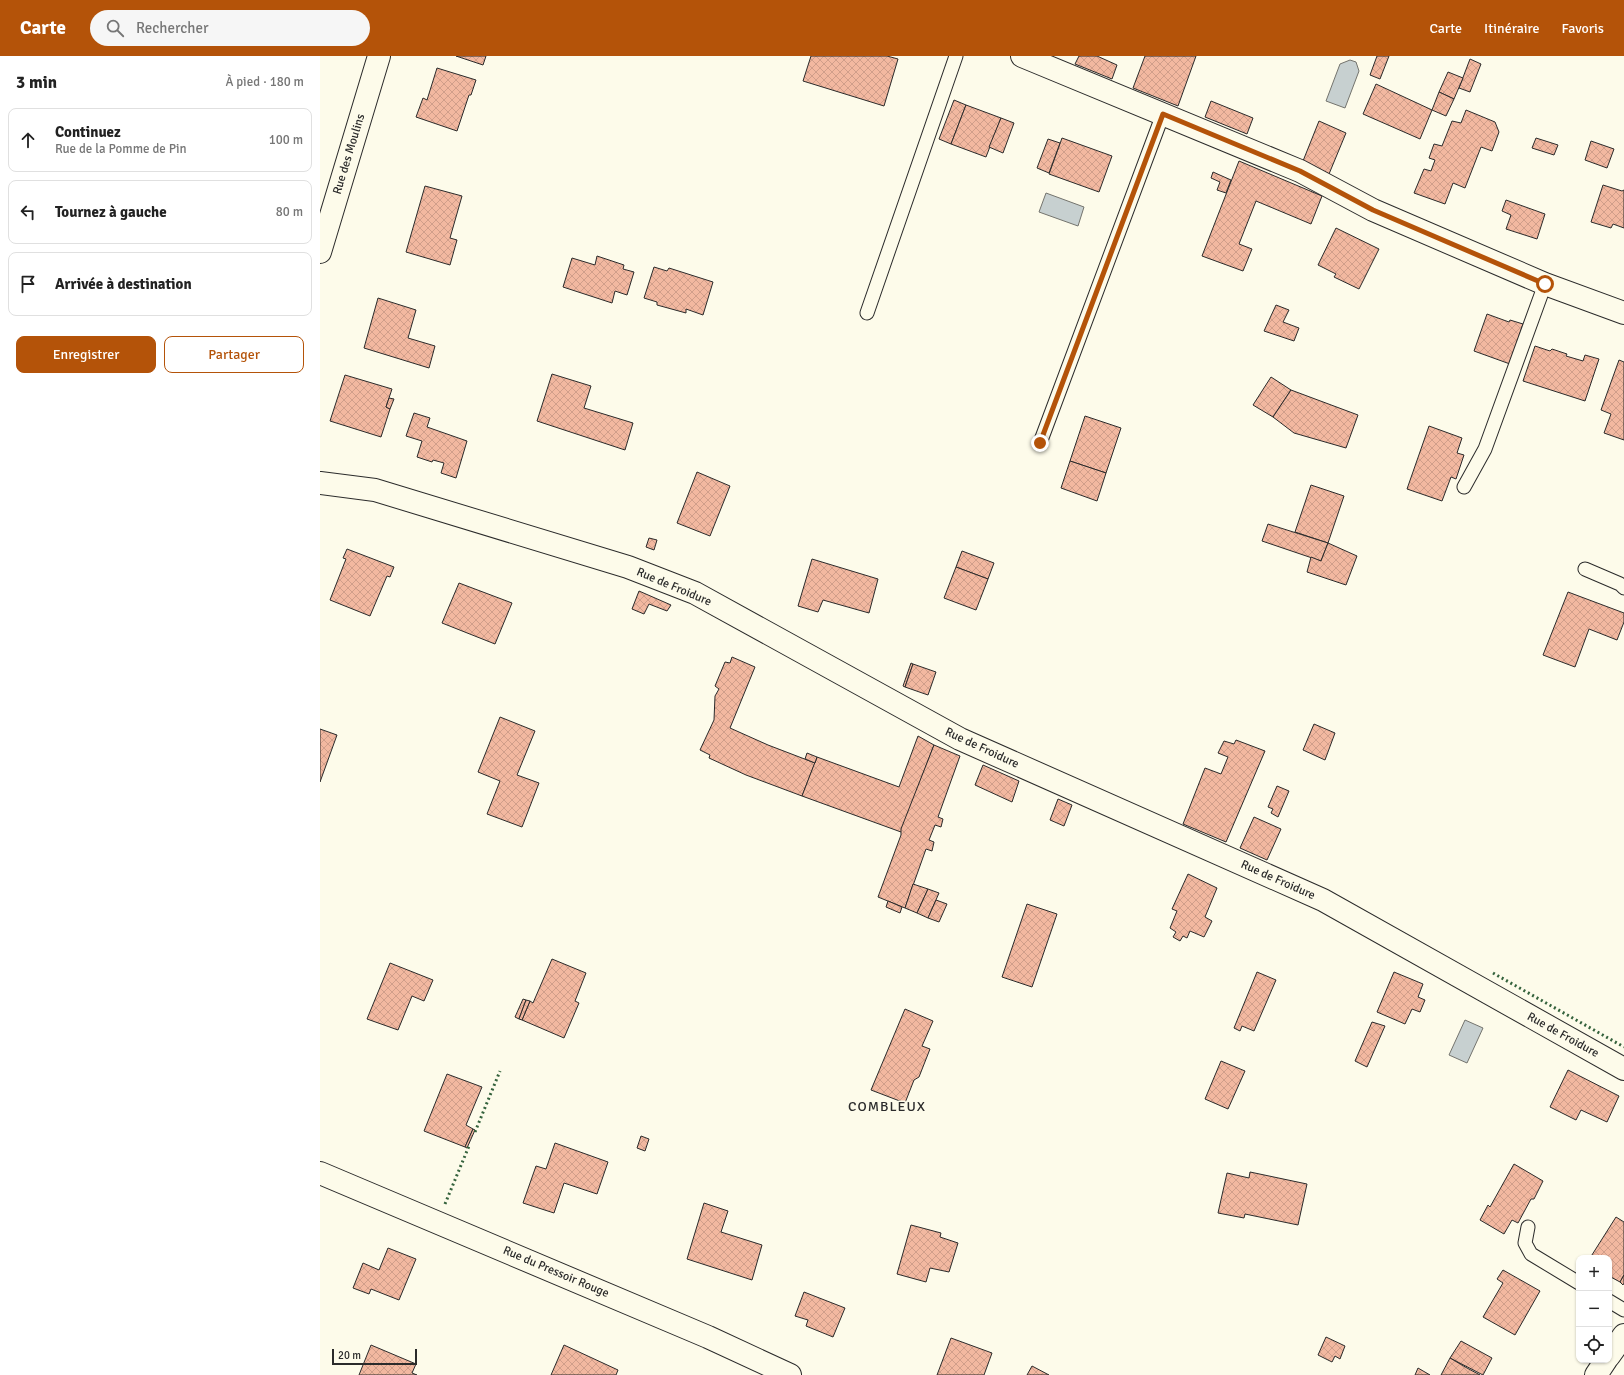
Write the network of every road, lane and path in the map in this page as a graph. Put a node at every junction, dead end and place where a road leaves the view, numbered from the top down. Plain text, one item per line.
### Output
1 (379, 56) edge
2 (956, 56) edge
3 (1022, 56) edge
4 (1163, 114) junction
5 (320, 252) edge
6 (1545, 284) junction
7 (867, 313) dead end
8 (1624, 313) edge
9 (1040, 443) dead end
10 (320, 483) edge
11 (1464, 487) dead end
12 (1585, 570) dead end
13 (1624, 588) edge
14 (1624, 1069) edge
15 (320, 1173) edge
16 (1528, 1227) dead end
17 (1576, 1281) edge
18 (1612, 1303) edge
19 (1624, 1310) edge
20 (1624, 1334) edge
21 (1612, 1352) edge
22 (1604, 1363) edge
23 (790, 1375) edge
24 (1596, 1375) edge

1 - 5 street, Rue des Moulins
2 - 7 lane
3 - 4 street
4 - 6 street
4 - 9 lane
6 - 8 street
6 - 11 lane
10 - 14 street, Rue de Froidure
12 - 13 lane
15 - 23 street, Rue du Pressoir Rouge
16 - 17 lane
18 - 19 lane
20 - 21 street
22 - 24 street

